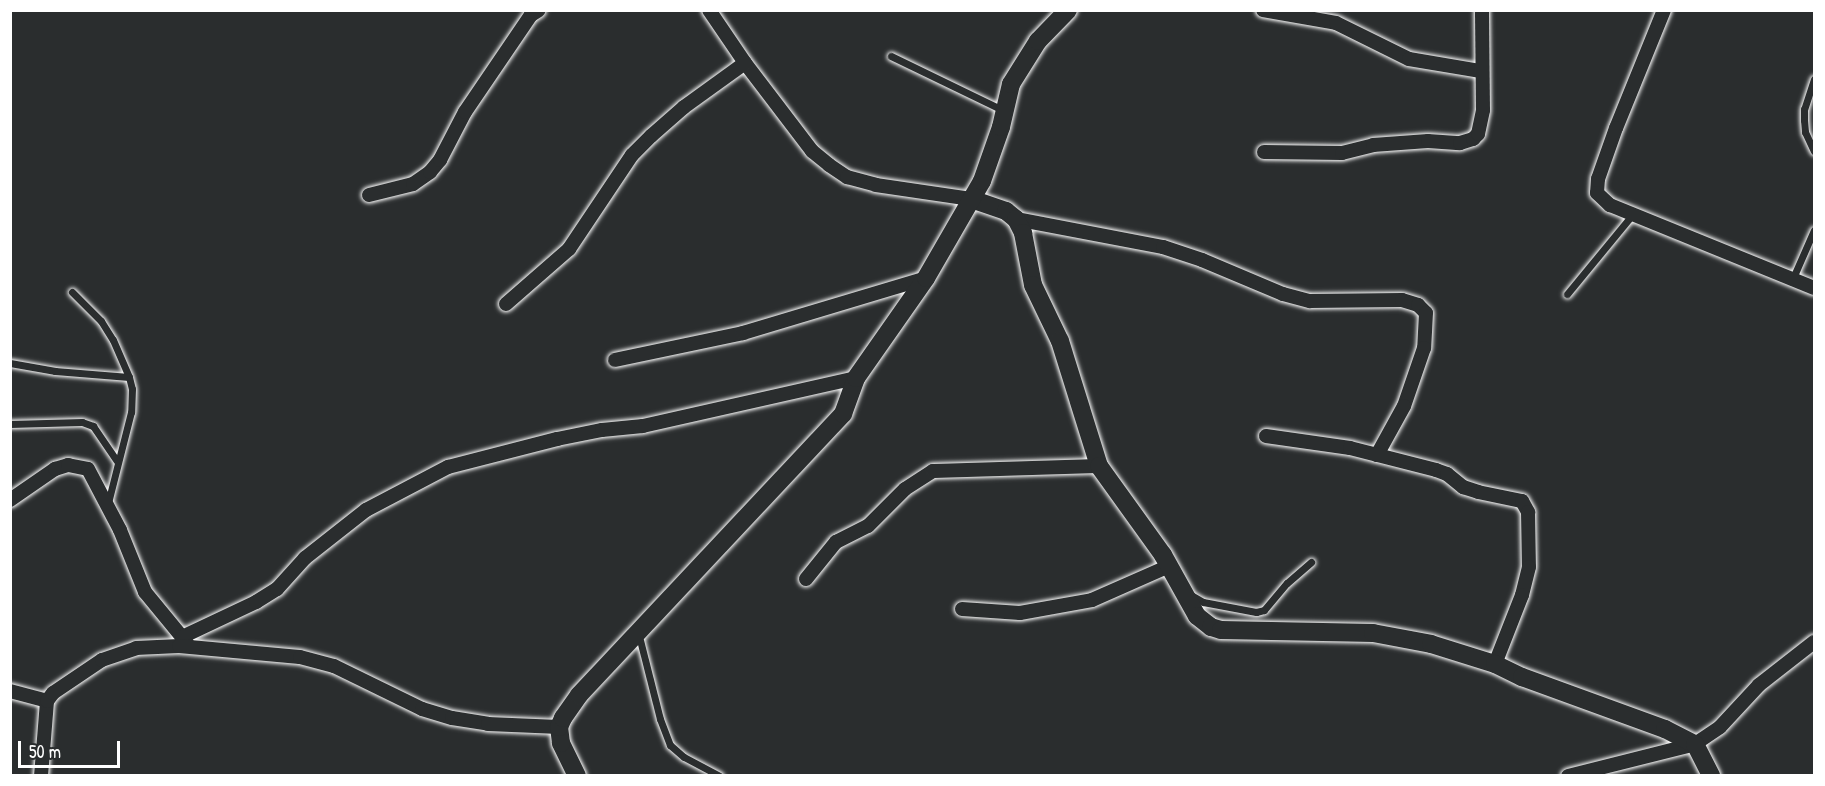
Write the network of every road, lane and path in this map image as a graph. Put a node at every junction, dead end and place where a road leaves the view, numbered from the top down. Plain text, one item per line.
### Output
1 (539, 10) edge
2 (709, 10) edge
3 (1068, 10) edge
4 (1263, 10) edge
5 (1482, 10) edge
6 (1664, 10) edge
7 (891, 56) dead end
8 (745, 63) junction
9 (1481, 71) junction
10 (1815, 79) edge
11 (1005, 111) junction
12 (1815, 151) edge
13 (1264, 152) dead end
14 (369, 195) dead end
15 (971, 199) junction
16 (1633, 214) junction
17 (1016, 219) junction
18 (1815, 230) edge
19 (926, 278) junction
20 (1792, 278) junction
21 (1815, 288) edge
22 (72, 292) dead end
23 (1568, 294) dead end
24 (506, 304) dead end
25 (615, 360) dead end
26 (10, 363) edge
27 (129, 378) junction
28 (856, 378) junction
29 (10, 424) edge
30 (1266, 436) dead end
31 (1377, 455) junction
32 (117, 461) junction
33 (1099, 466) junction
34 (10, 500) edge
35 (108, 503) junction
36 (1311, 562) dead end
37 (1169, 566) junction
38 (806, 579) dead end
39 (1182, 589) junction
40 (962, 609) dead end
41 (639, 634) junction
42 (186, 642) junction
43 (1815, 642) edge
44 (1495, 664) junction
45 (10, 691) edge
46 (47, 701) junction
47 (559, 728) junction
48 (1695, 744) junction
49 (41, 776) edge
50 (577, 776) edge
51 (719, 776) edge
52 (1568, 776) edge
53 (1711, 776) edge

1 - 14 street
2 - 8 street
3 - 11 street
4 - 9 street
5 - 9 street
6 - 16 street
7 - 11 lane
8 - 15 street
8 - 24 street
9 - 13 street
10 - 12 lane
11 - 15 street
15 - 17 street
15 - 19 street
16 - 20 street
16 - 23 lane
17 - 31 street
17 - 33 street
18 - 20 lane
19 - 25 street
19 - 28 street
20 - 21 street
22 - 27 lane
26 - 27 lane
27 - 32 lane
28 - 41 street
28 - 42 street
29 - 32 lane
30 - 31 street
31 - 44 street
32 - 35 lane
33 - 37 street
33 - 38 street
34 - 35 street
35 - 42 street
36 - 39 lane
37 - 39 street
37 - 40 street
39 - 44 street
41 - 47 street
41 - 51 lane
42 - 46 street
42 - 47 street
43 - 48 street
44 - 48 street
45 - 46 street
46 - 49 street
47 - 50 street
48 - 52 street
48 - 53 street

